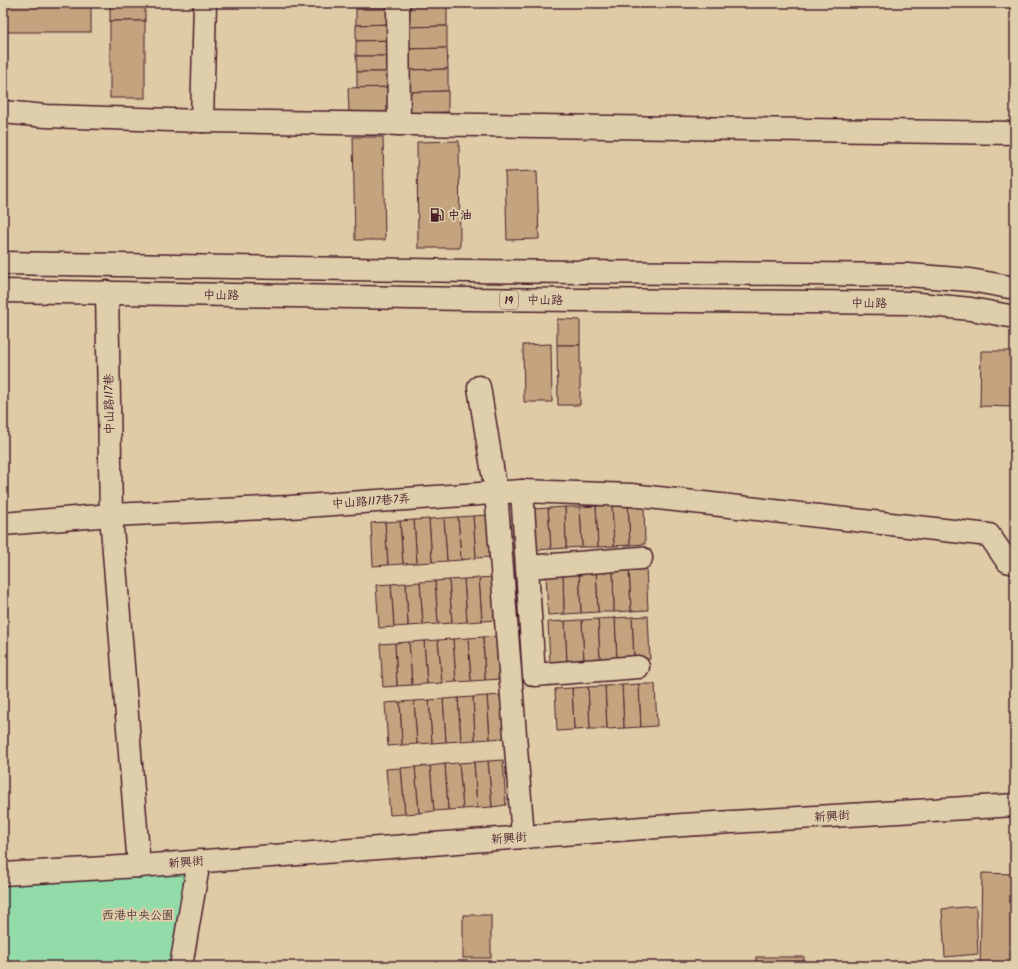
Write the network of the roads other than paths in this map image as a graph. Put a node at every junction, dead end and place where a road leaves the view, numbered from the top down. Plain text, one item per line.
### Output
1 (205, 3) edge
2 (398, 3) edge
3 (3, 112) edge
4 (202, 120) junction
5 (399, 124) junction
6 (1015, 133) edge
7 (3, 263) edge
8 (469, 271) junction
9 (1015, 288) edge
10 (3, 291) edge
11 (106, 292) junction
12 (468, 299) junction
13 (1015, 316) edge
14 (479, 387) dead end
15 (522, 490) junction
16 (496, 492) junction
17 (111, 515) junction
18 (3, 524) edge
19 (641, 558) dead end
20 (1015, 563) edge
21 (528, 567) junction
22 (638, 667) dead end
23 (1015, 805) edge
24 (523, 837) junction
25 (199, 861) junction
26 (139, 866) junction
27 (3, 874) edge
28 (181, 966) edge

1 - 4 main road
2 - 5 main road
3 - 4 main road
4 - 5 main road
5 - 6 main road
7 - 8 main road
8 - 9 main road
8 - 12 main road
10 - 11 main road, 中山路 / 19
11 - 12 main road, 中山路 / 19
11 - 17 main road, 中山路117巷
12 - 13 main road, 中山路 / 19
14 - 16 main road
15 - 16 main road, 中山路117巷7弄
15 - 20 main road, 中山路117巷7弄
15 - 21 main road
16 - 17 main road, 中山路117巷7弄
16 - 24 main road
17 - 18 main road, 中山路117巷7弄
17 - 26 main road, 中山路117巷
19 - 21 main road
21 - 22 main road
23 - 24 main road, 新興街
24 - 25 main road, 新興街
25 - 26 main road, 新興街
25 - 28 main road
26 - 27 main road, 新興街

